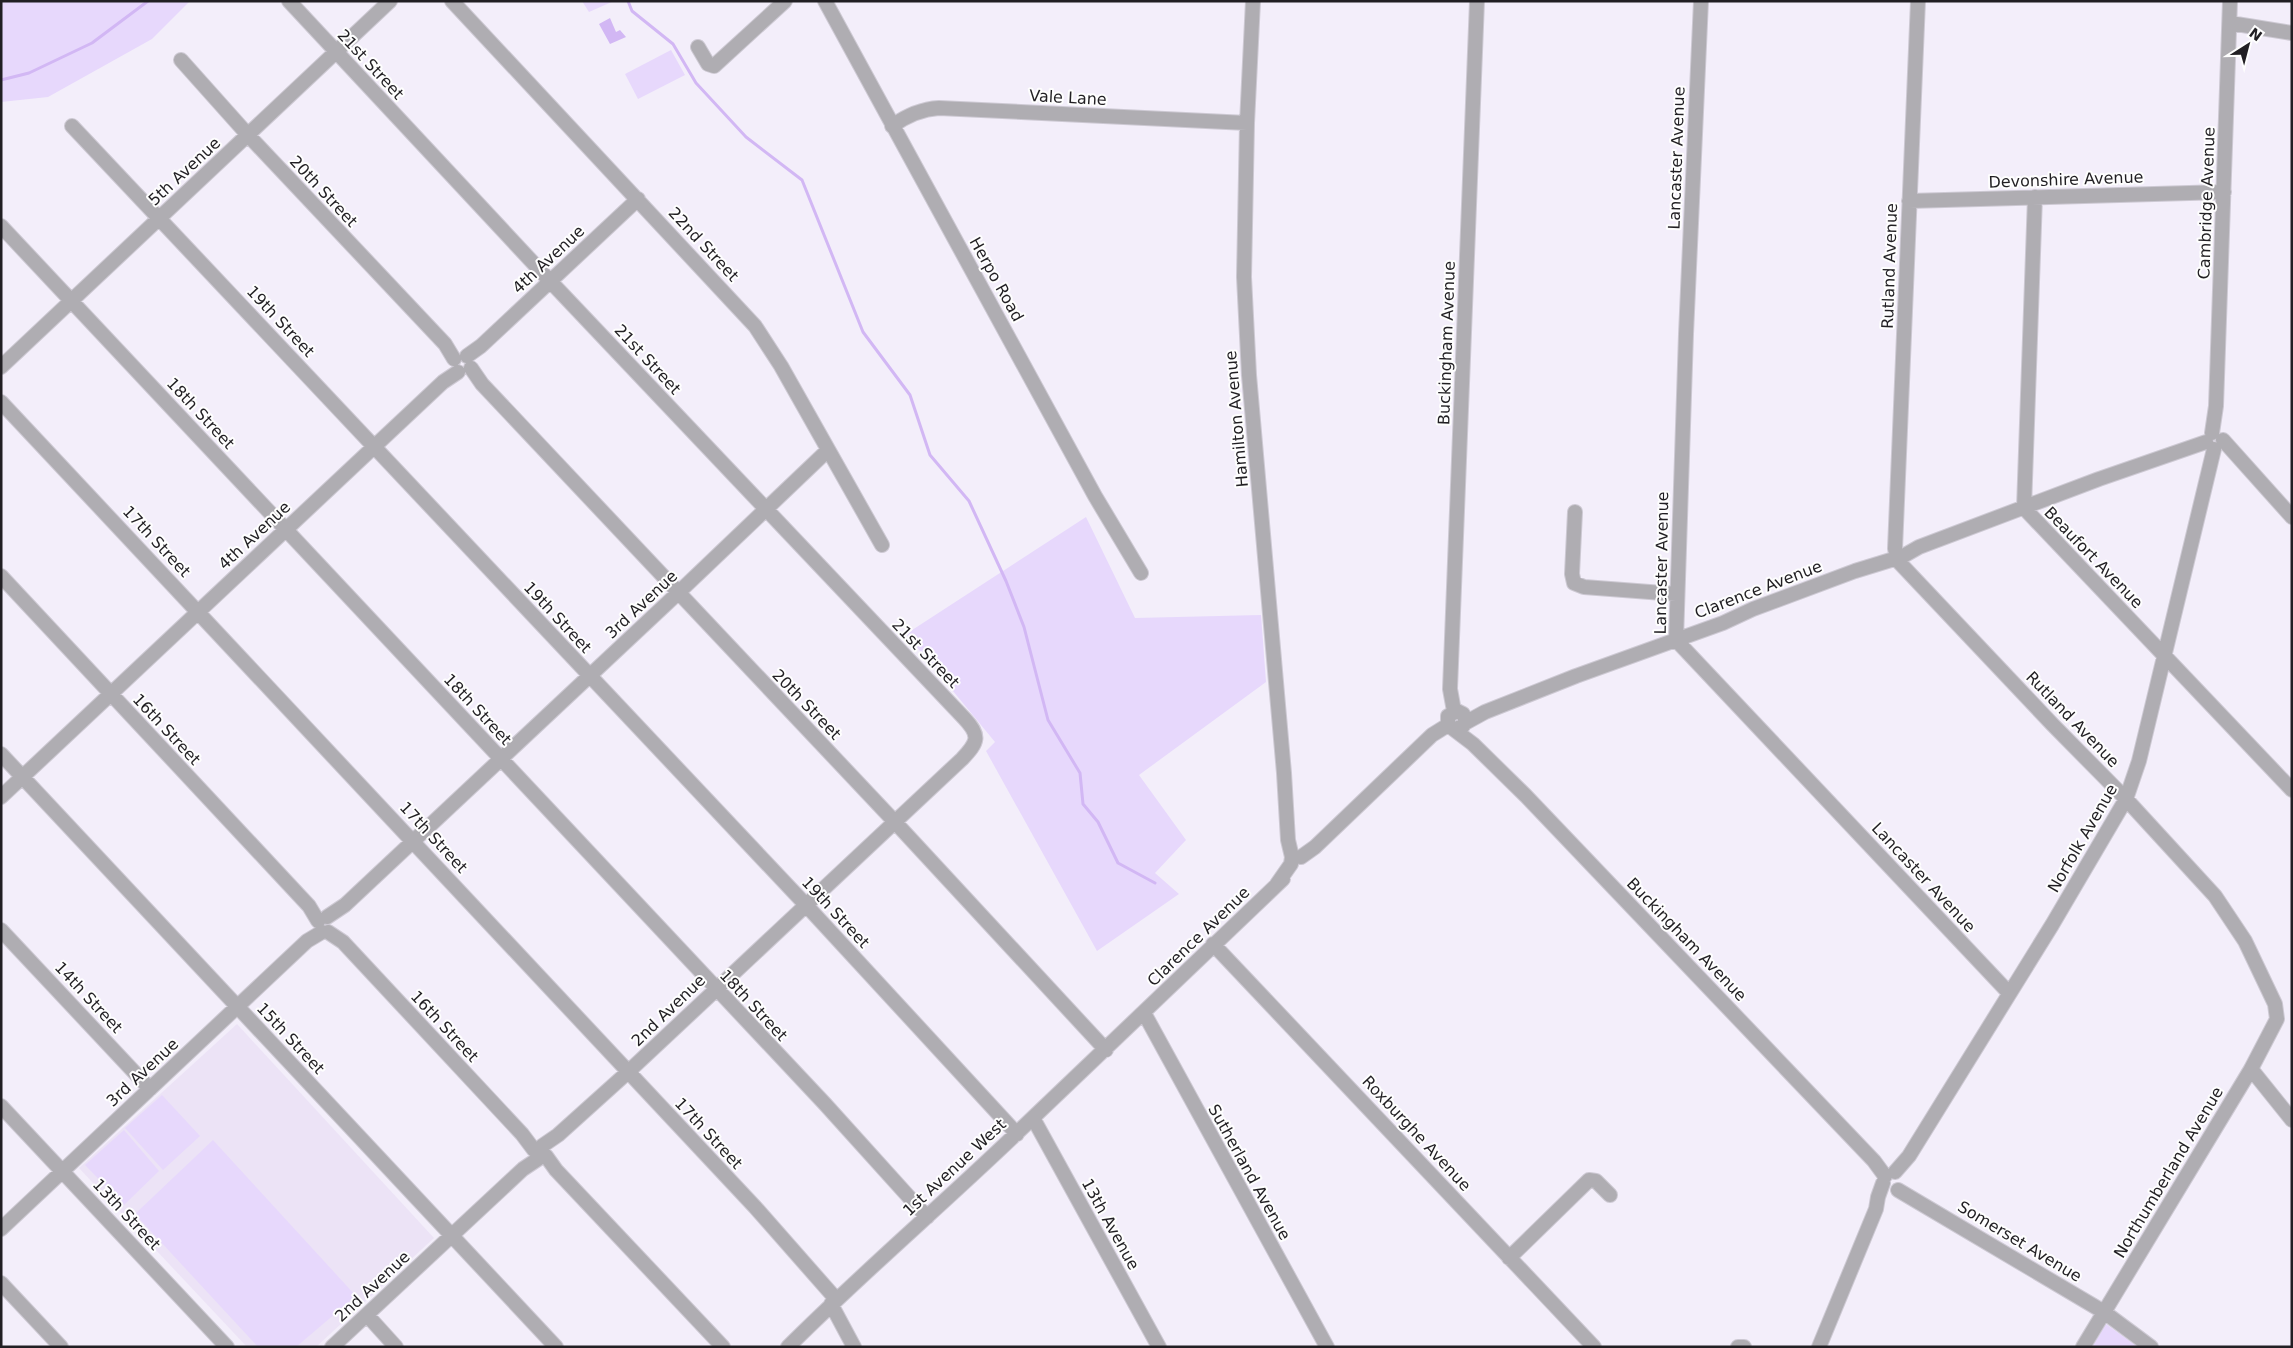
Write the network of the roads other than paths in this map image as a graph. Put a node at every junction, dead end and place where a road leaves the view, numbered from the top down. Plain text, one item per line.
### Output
1 (289, 1) edge
2 (390, 1) edge
3 (452, 1) edge
4 (785, 1) edge
5 (825, 1) edge
6 (1253, 1) edge
7 (1478, 1) edge
8 (1701, 1) edge
9 (1918, 1) edge
10 (2230, 1) edge
11 (2230, 23) junction
12 (2292, 33) edge
13 (698, 47) dead end
14 (335, 52) junction
15 (181, 60) dead end
16 (1247, 123) junction
17 (72, 126) dead end
18 (892, 126) junction
19 (248, 135) junction
20 (2224, 192) junction
21 (2035, 197) junction
22 (638, 199) junction
23 (1908, 200) junction
24 (160, 218) junction
25 (1, 226) edge
26 (550, 281) junction
27 (72, 300) junction
28 (463, 364) junction
29 (1, 366) edge
30 (1, 402) edge
31 (2213, 441) junction
32 (375, 447) junction
33 (828, 450) junction
34 (2024, 508) junction
35 (766, 510) junction
36 (1575, 512) dead end
37 (2292, 516) edge
38 (286, 528) junction
39 (882, 545) dead end
40 (1899, 554) junction
41 (1141, 574) dead end
42 (1, 576) edge
43 (678, 593) junction
44 (1676, 594) junction
45 (198, 611) junction
46 (1676, 640) junction
47 (2164, 655) junction
48 (589, 676) junction
49 (111, 694) junction
50 (1457, 720) junction
51 (975, 744) joint
52 (1, 754) edge
53 (501, 760) junction
54 (23, 777) junction
55 (2292, 790) edge
56 (1, 797) edge
57 (2126, 799) junction
58 (894, 821) junction
59 (414, 841) junction
60 (1297, 860) junction
61 (805, 904) junction
62 (325, 924) junction
63 (1, 930) edge
64 (1213, 944) junction
65 (715, 989) junction
66 (2009, 993) junction
67 (237, 1006) junction
68 (1144, 1013) junction
69 (2277, 1013) joint
70 (1106, 1050) junction
71 (2251, 1069) junction
72 (628, 1072) junction
73 (150, 1089) junction
74 (1, 1106) edge
75 (1033, 1118) junction
76 (2292, 1120) edge
77 (1017, 1134) junction
78 (540, 1153) junction
79 (62, 1171) junction
80 (1893, 1180) junction
81 (1610, 1195) dead end
82 (927, 1217) junction
83 (1, 1229) edge
84 (451, 1236) junction
85 (1509, 1258) junction
86 (1, 1283) edge
87 (834, 1302) junction
88 (2104, 1312) junction
89 (367, 1315) junction
90 (61, 1347) edge
91 (226, 1347) edge
92 (332, 1347) edge
93 (396, 1347) edge
94 (556, 1347) edge
95 (723, 1347) edge
96 (788, 1347) edge
97 (854, 1347) edge
98 (1159, 1347) edge
99 (1327, 1347) edge
100 (1594, 1347) edge
101 (1738, 1347) edge
102 (1744, 1347) edge
103 (1819, 1347) edge
104 (2083, 1347) edge
105 (2151, 1347) edge

1 - 14 street, 21st Street
2 - 14 street, 5th Avenue
3 - 22 street, 22nd Street
4 - 13 street
5 - 18 street, Herpo Road
6 - 16 street, Hamilton Avenue
7 - 50 street, Buckingham Avenue
8 - 44 street, Lancaster Avenue
9 - 23 street, Rutland Avenue
10 - 11 street, Cambridge Avenue
11 - 12 street
11 - 20 street, Cambridge Avenue
14 - 19 street, 5th Avenue
14 - 26 street, 21st Street
15 - 19 street, 20th Street
16 - 18 street, Vale Lane
16 - 60 street, Hamilton Avenue
17 - 24 street, 19th Street
18 - 41 street, Herpo Road
19 - 24 street, 5th Avenue
19 - 28 street, 20th Street
20 - 21 street, Devonshire Avenue
20 - 31 street, Cambridge Avenue
21 - 23 street, Devonshire Avenue
21 - 34 street, Beaufort Avenue
22 - 26 street, 4th Avenue
22 - 33 street, 22nd Street
23 - 40 street, Rutland Avenue
24 - 27 street, 5th Avenue
24 - 32 street, 19th Street
25 - 27 street, 18th Street
26 - 28 street, 4th Avenue
26 - 35 street, 21st Street
27 - 29 street, 5th Avenue
27 - 38 street, 18th Street
28 - 32 street, 4th Avenue
28 - 43 street, 20th Street
30 - 45 street, 17th Street
31 - 34 street, Clarence Avenue
31 - 37 street
31 - 47 street, Norfolk Avenue
32 - 38 street, 4th Avenue
32 - 48 street, 19th Street
33 - 35 street, 3rd Avenue
33 - 39 street, 22nd Street
34 - 40 street, Clarence Avenue
34 - 47 street, Beaufort Avenue
35 - 43 street, 3rd Avenue
35 - 51 street, 21st Street
36 - 44 street
38 - 45 street, 4th Avenue
38 - 53 street, 18th Street
40 - 46 street, Clarence Avenue
40 - 57 street, Rutland Avenue
42 - 49 street, 16th Street
43 - 48 street, 3rd Avenue
43 - 58 street, 20th Street
44 - 46 street, Lancaster Avenue
45 - 49 street, 4th Avenue
45 - 59 street, 17th Street
46 - 50 street, Clarence Avenue
46 - 66 street, Lancaster Avenue
47 - 55 street, Beaufort Avenue
47 - 57 street, Norfolk Avenue
48 - 53 street, 3rd Avenue
48 - 61 street, 19th Street
49 - 54 street, 4th Avenue
49 - 62 street, 16th Street
50 - 60 street, Clarence Avenue
50 - 80 street, Buckingham Avenue
51 - 58 street, 2nd Avenue
52 - 54 street, 15th Street
53 - 59 street, 3rd Avenue
53 - 65 street, 18th Street
54 - 56 street, 4th Avenue
54 - 67 street, 15th Street
57 - 66 street, Norfolk Avenue
57 - 69 street, Rutland Avenue
58 - 61 street, 2nd Avenue
58 - 70 street, 20th Street
59 - 62 street, 3rd Avenue
59 - 72 street, 17th Street
60 - 64 street, Clarence Avenue
61 - 65 street, 2nd Avenue
61 - 77 street, 19th Street
62 - 67 street, 3rd Avenue
62 - 78 street, 16th Street
63 - 73 street, 14th Street
64 - 68 street, Clarence Avenue
64 - 85 street, Roxburghe Avenue
65 - 72 street, 2nd Avenue
65 - 82 street, 18th Street
66 - 80 street, Norfolk Avenue
67 - 73 street, 3rd Avenue
67 - 84 street, 15th Street
68 - 70 street, 1st Avenue West
68 - 99 street, Sutherland Avenue
69 - 71 street, Northumberland Avenue
70 - 75 street, 1st Avenue West
71 - 76 street
71 - 88 street, Northumberland Avenue
72 - 78 street, 2nd Avenue
72 - 87 street, 17th Street
73 - 79 street, 3rd Avenue
74 - 79 street, 13th Street
75 - 77 street, 1st Avenue West
75 - 98 street, 13th Avenue
77 - 82 street, 1st Avenue West
78 - 84 street, 2nd Avenue
78 - 95 street, 16th Street
79 - 83 street, 3rd Avenue
79 - 91 street, 13th Street
80 - 88 street, Somerset Avenue
80 - 103 street
81 - 85 street
82 - 87 street, 1st Avenue West
84 - 89 street, 2nd Avenue
84 - 94 street, 15th Street
85 - 100 street, Roxburghe Avenue
86 - 90 street
87 - 96 street, 1st Avenue West
87 - 97 street, 17th Street
88 - 104 street, Northumberland Avenue
88 - 105 street, Somerset Avenue
89 - 92 street, 2nd Avenue
89 - 93 street
101 - 102 street

